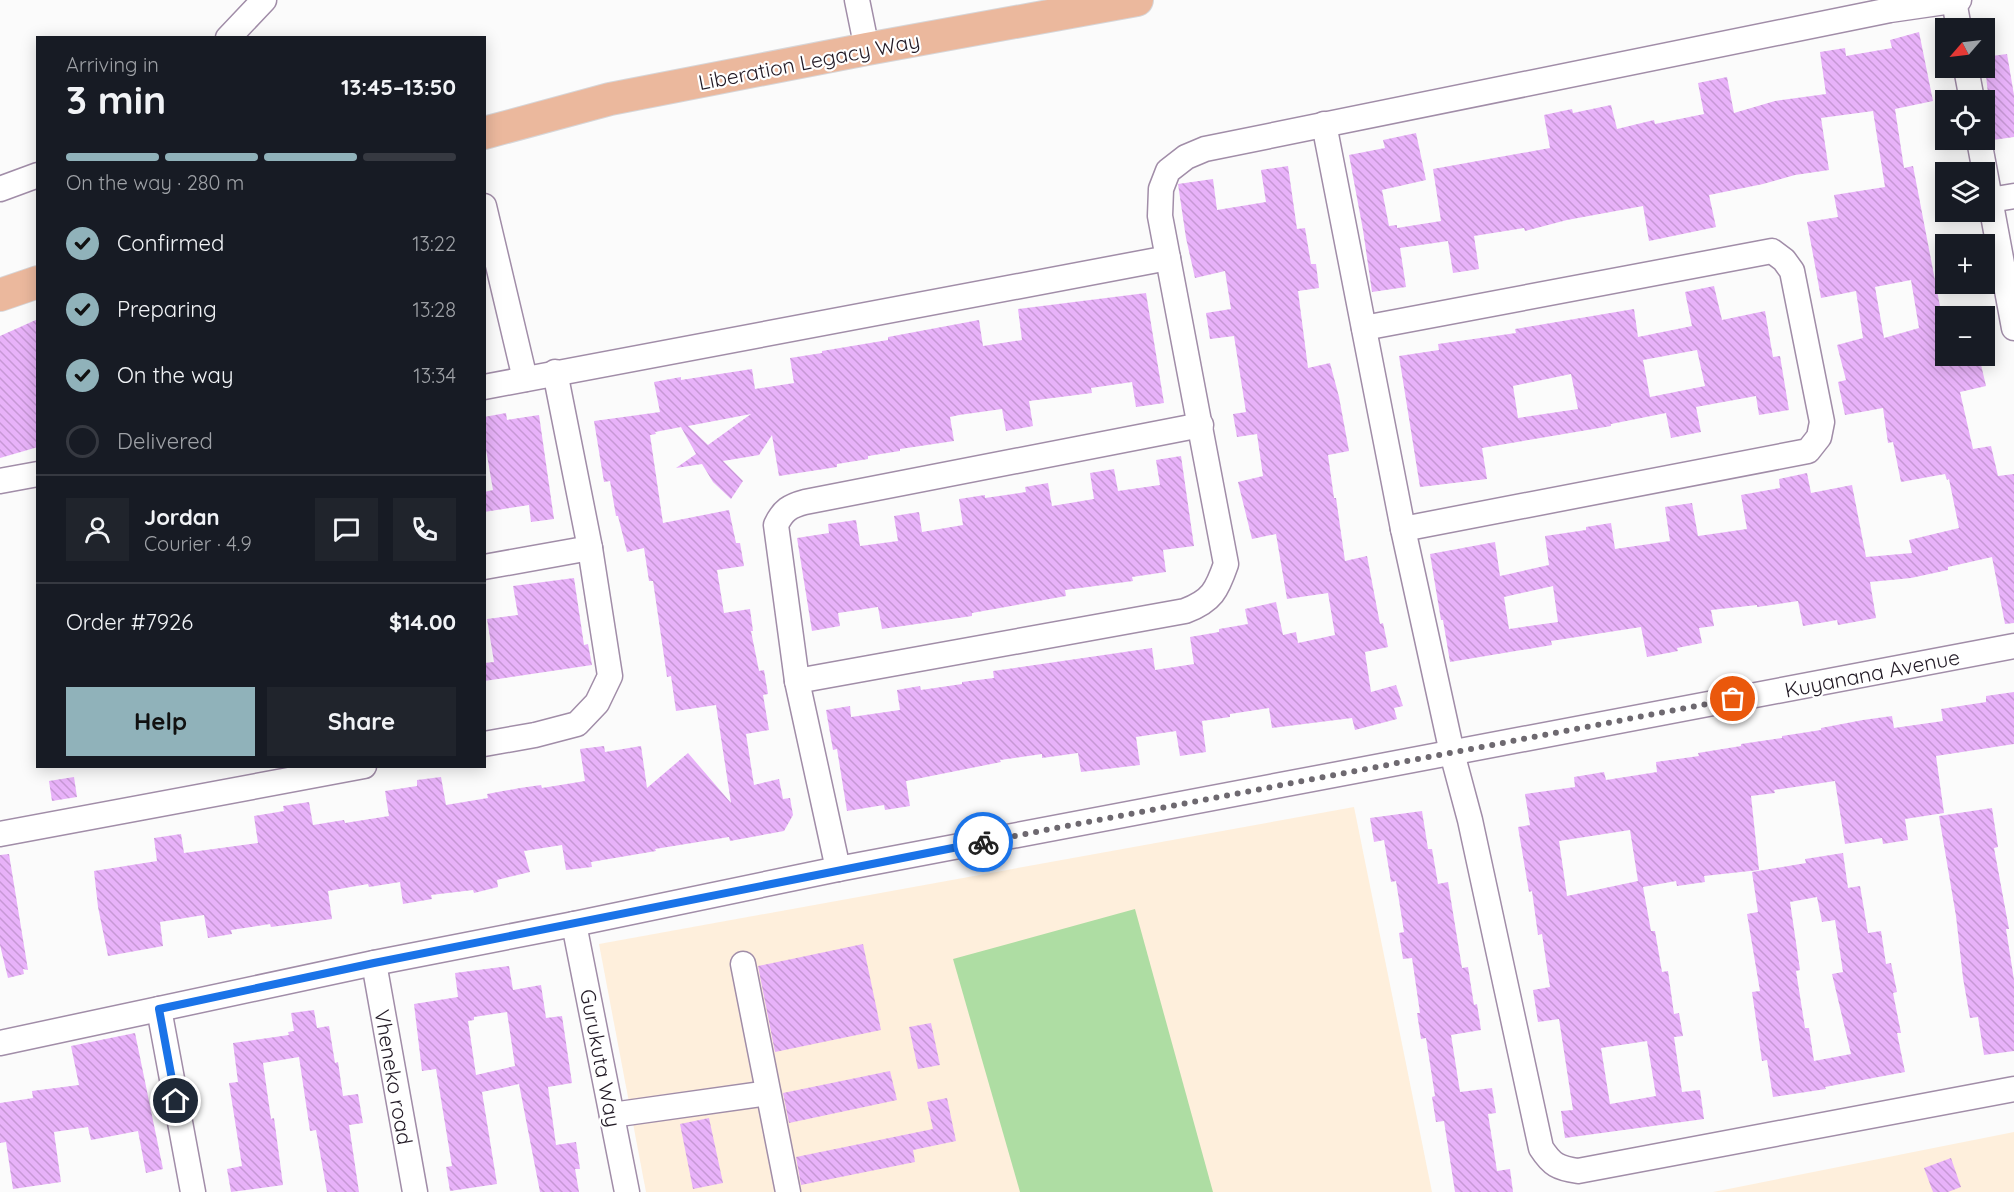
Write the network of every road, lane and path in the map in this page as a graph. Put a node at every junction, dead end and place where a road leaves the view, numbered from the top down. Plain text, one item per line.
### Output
1 (264, 0) edge
2 (857, 0) edge
3 (1137, 0) edge
4 (1956, 0) edge
5 (1958, 18) edge
6 (230, 36) edge
7 (867, 49) junction
8 (1324, 124) junction
9 (486, 132) edge
10 (36, 176) edge
11 (0, 189) edge
12 (2014, 195) edge
13 (1995, 199) edge
14 (486, 214) edge
15 (1994, 222) edge
16 (1168, 258) junction
17 (36, 283) edge
18 (0, 295) edge
19 (1364, 328) junction
20 (2014, 328) edge
21 (555, 372) junction
22 (525, 379) junction
23 (486, 387) edge
24 (1201, 425) junction
25 (36, 474) edge
26 (0, 481) edge
27 (1403, 529) junction
28 (590, 548) junction
29 (486, 567) edge
30 (2014, 646) edge
31 (797, 681) junction
32 (486, 744) edge
33 (1452, 753) junction
34 (353, 768) edge
35 (0, 834) edge
36 (838, 869) junction
37 (574, 924) junction
38 (374, 963) junction
39 (743, 964) dead end
40 (159, 1009) junction
41 (0, 1043) edge
42 (2014, 1089) edge
43 (768, 1093) junction
44 (612, 1115) junction
45 (193, 1192) edge
46 (415, 1192) edge
47 (627, 1192) edge
48 (788, 1192) edge

1 - 6 street
2 - 7 street
3 - 7 main road, Liberation Legacy Way
4 - 5 street
4 - 8 street
7 - 9 main road, Liberation Legacy Way
8 - 16 street
8 - 19 street
10 - 11 street
12 - 13 street
14 - 22 street
15 - 20 street
16 - 21 street
16 - 24 street
17 - 18 main road
19 - 27 street
19 - 27 street
21 - 22 street
21 - 28 street
22 - 23 street
24 - 31 street
24 - 31 street
25 - 26 street
27 - 33 street
28 - 29 street
28 - 32 street
30 - 33 street, Kuyanana Avenue
31 - 36 street
33 - 36 street, Kuyanana Avenue
33 - 42 street
34 - 35 street
36 - 37 street, Kuyanana Avenue
37 - 38 street, Kuyanana Avenue
37 - 44 street, Gurukuta Way
38 - 40 street, Kuyanana Avenue
38 - 46 street, Vheneko road
39 - 43 street
40 - 41 street, Kuyanana Avenue
40 - 45 street
43 - 44 street
43 - 48 street
44 - 47 street, Gurukuta Way

